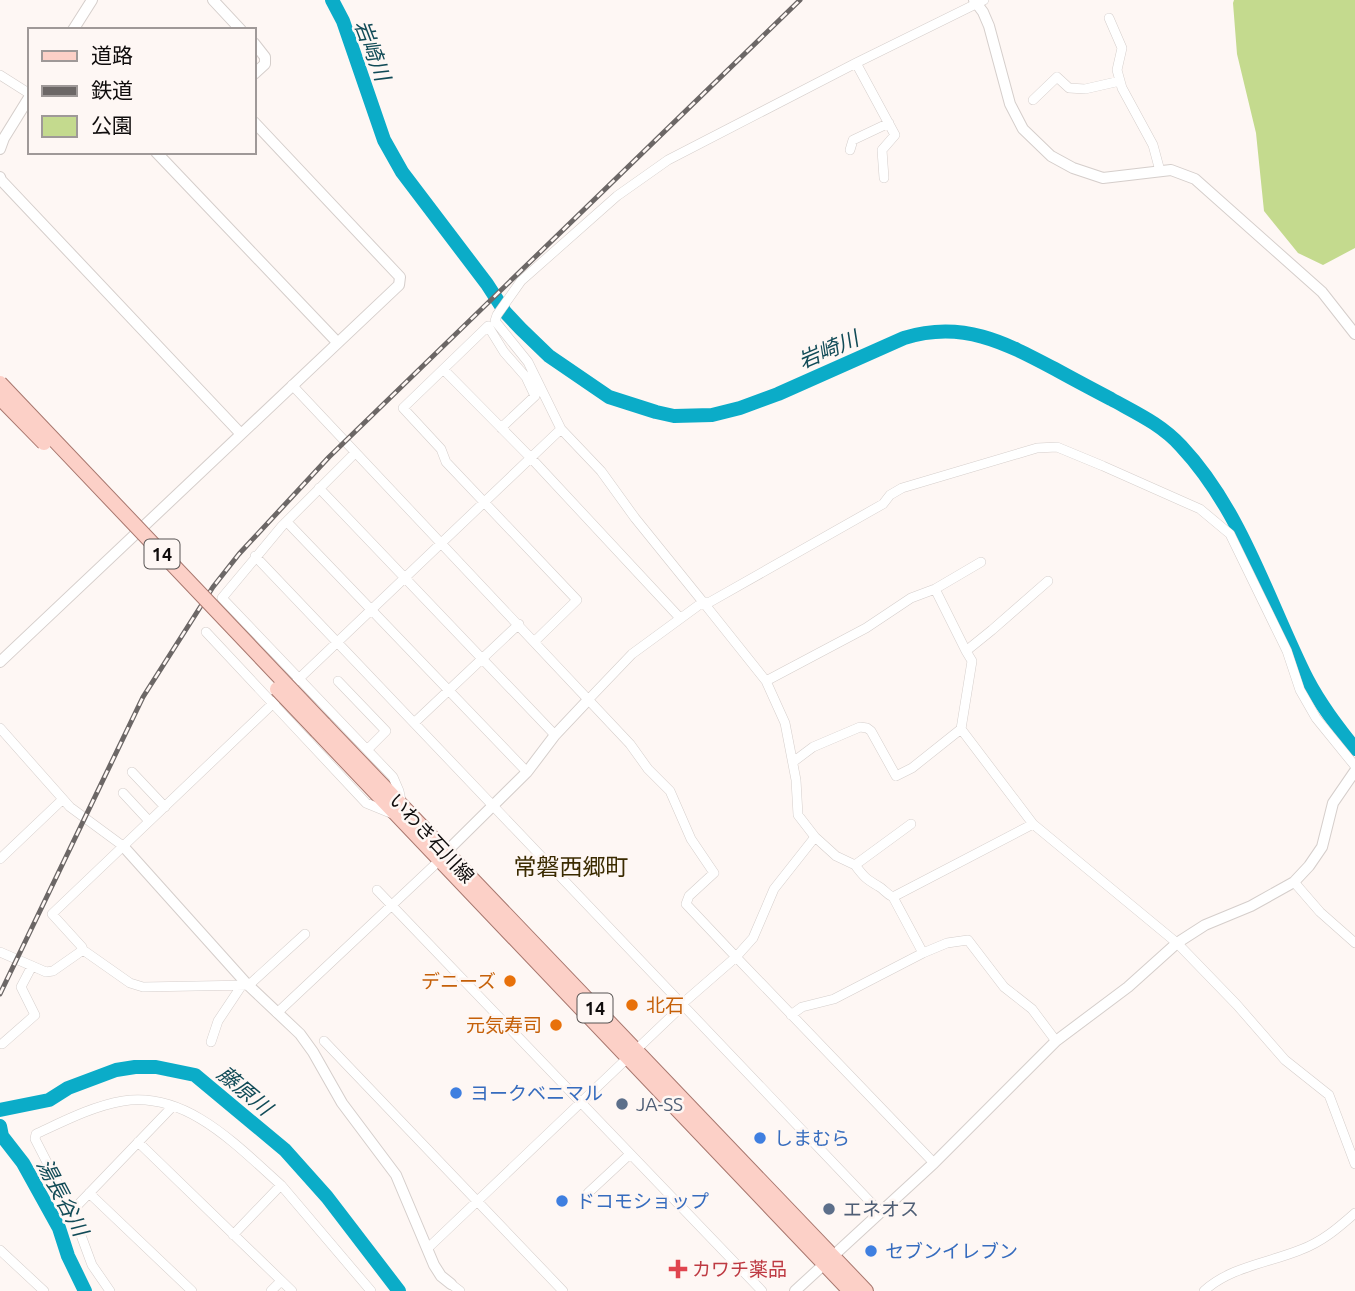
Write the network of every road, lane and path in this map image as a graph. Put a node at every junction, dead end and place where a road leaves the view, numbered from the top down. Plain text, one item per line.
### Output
1 (92, 0) edge
2 (213, 0) edge
3 (979, 1) edge
4 (1109, 19) dead end
5 (74, 28) edge
6 (239, 28) edge
7 (256, 46) edge
8 (856, 63) junction
9 (256, 72) edge
10 (0, 75) edge
11 (1120, 81) junction
12 (28, 94) edge
13 (28, 98) edge
14 (1033, 100) dead end
15 (889, 123) junction
16 (256, 124) edge
17 (0, 149) edge
18 (850, 150) dead end
19 (158, 154) edge
20 (1160, 172) junction
21 (0, 177) edge
22 (884, 178) dead end
23 (1355, 334) edge
24 (337, 342) junction
25 (444, 370) junction
26 (0, 383) edge
27 (292, 385) junction
28 (0, 398) edge
29 (501, 428) junction
30 (561, 429) junction
31 (241, 434) junction
32 (355, 453) junction
33 (531, 458) junction
34 (319, 488) junction
35 (484, 502) junction
36 (288, 522) junction
37 (442, 542) junction
38 (255, 556) junction
39 (981, 562) dead end
40 (405, 578) junction
41 (1048, 581) dead end
42 (935, 589) junction
43 (703, 602) junction
44 (371, 610) junction
45 (680, 618) junction
46 (519, 624) junction
47 (206, 632) dead end
48 (535, 641) junction
49 (337, 642) junction
50 (965, 651) junction
51 (482, 658) junction
52 (0, 662) edge
53 (299, 679) junction
54 (338, 681) dead end
55 (766, 681) junction
56 (449, 691) junction
57 (588, 699) junction
58 (273, 703) junction
59 (414, 723) junction
60 (321, 727) junction
61 (0, 728) edge
62 (961, 729) junction
63 (555, 735) junction
64 (368, 749) junction
65 (793, 762) junction
66 (1355, 768) edge
67 (132, 772) dead end
68 (527, 772) junction
69 (123, 793) dead end
70 (63, 799) junction
71 (494, 806) junction
72 (164, 807) junction
73 (398, 810) junction
74 (149, 821) junction
75 (911, 824) dead end
76 (1033, 824) junction
77 (815, 837) junction
78 (123, 846) junction
79 (442, 857) junction
80 (0, 859) edge
81 (855, 865) junction
82 (1294, 882) junction
83 (377, 890) dead end
84 (893, 897) junction
85 (392, 906) junction
86 (304, 934) dead end
87 (1177, 943) junction
88 (1355, 943) edge
89 (83, 950) junction
90 (0, 951) edge
91 (923, 953) junction
92 (738, 954) junction
93 (32, 966) junction
94 (246, 985) junction
95 (682, 1004) junction
96 (277, 1013) junction
97 (791, 1015) junction
98 (324, 1041) dead end
99 (1056, 1041) junction
100 (211, 1042) dead end
101 (2, 1044) dead end
102 (632, 1055) junction
103 (581, 1103) junction
104 (173, 1105) junction
105 (138, 1142) junction
106 (630, 1154) junction
107 (934, 1163) junction
108 (1355, 1164) edge
109 (281, 1185) junction
110 (89, 1193) junction
111 (589, 1193) dead end
112 (477, 1201) junction
113 (72, 1211) junction
114 (880, 1212) junction
115 (1355, 1213) edge
116 (233, 1235) junction
117 (428, 1248) junction
118 (0, 1250) edge
119 (829, 1260) junction
120 (281, 1281) junction
121 (456, 1287) edge
122 (44, 1291) edge
123 (110, 1291) edge
124 (192, 1291) edge
125 (271, 1291) edge
126 (292, 1291) edge
127 (371, 1291) edge
128 (564, 1291) edge
129 (762, 1291) edge
130 (796, 1291) edge
131 (850, 1291) edge
132 (866, 1291) edge
133 (1204, 1291) edge

1 - 5 street
2 - 6 street
3 - 8 street
3 - 20 street
4 - 11 street
7 - 9 street
8 - 15 street
8 - 30 street
10 - 12 street
11 - 14 street
11 - 20 street
13 - 17 street
15 - 18 street
15 - 22 street
16 - 24 street
19 - 24 street
20 - 23 street
21 - 31 street
24 - 27 street
25 - 29 street
25 - 29 street
25 - 35 street
26 - 60 main road, いわき石川線 / 14, bridge
27 - 31 street
27 - 32 street
28 - 60 main road, いわき石川線 / 14, bridge
29 - 33 street
30 - 33 street
30 - 43 street
31 - 52 street
32 - 34 street
32 - 37 street
33 - 35 street
33 - 45 street
34 - 36 street
34 - 40 street
35 - 37 street
35 - 48 street
36 - 38 street
36 - 44 street
37 - 40 street
37 - 46 street
38 - 49 street
38 - 53 street
39 - 42 street
40 - 44 street
40 - 51 street
41 - 50 street
42 - 50 street
42 - 55 street
43 - 45 street
43 - 55 street
43 - 66 street
44 - 49 street
44 - 56 street
45 - 57 street
46 - 48 street
46 - 51 street
47 - 58 street
48 - 57 street
49 - 53 street
49 - 59 street
50 - 62 street
51 - 56 street
51 - 63 street
53 - 58 street
53 - 64 street
54 - 64 street
55 - 65 street
56 - 59 street
56 - 68 street
57 - 63 street
57 - 92 street
58 - 72 street
58 - 73 street
59 - 71 street
60 - 73 main road, いわき石川線 / 14
61 - 70 street
62 - 65 street
62 - 76 street
63 - 68 street
64 - 73 street
65 - 77 street
66 - 82 street
67 - 72 street
68 - 71 street
69 - 74 street
70 - 78 street
70 - 80 street
71 - 79 street
71 - 95 street
72 - 74 street
73 - 79 main road, いわき石川線 / 14
74 - 78 street
75 - 81 street
76 - 84 street
76 - 87 street
77 - 81 street
77 - 92 street
78 - 89 street
78 - 94 street
79 - 85 street
79 - 102 main road, いわき石川線 / 14
81 - 84 street
82 - 87 street
82 - 88 street
83 - 85 street
84 - 91 street
85 - 96 street
85 - 103 street
86 - 94 street
87 - 99 street
87 - 108 street
89 - 93 street
89 - 94 street
90 - 93 street
91 - 97 street
91 - 99 street
92 - 95 street
92 - 97 street
93 - 101 street
94 - 96 street
94 - 100 street
95 - 102 street
95 - 114 street
96 - 117 street
97 - 107 street
98 - 112 street
99 - 107 street
102 - 103 street
102 - 119 main road, いわき石川線 / 14
103 - 106 street
103 - 112 street
104 - 105 street
104 - 109 street
104 - 113 street
105 - 110 street
105 - 116 street
106 - 111 street
106 - 129 street
107 - 114 street
109 - 116 street
109 - 127 street
110 - 113 street
110 - 124 street
112 - 117 street
112 - 128 street
113 - 123 street
114 - 119 street
115 - 133 street
116 - 120 street
117 - 121 street
118 - 122 street
119 - 130 street
119 - 131 main road, いわき石川線 / 14
119 - 132 main road, いわき石川線 / 14
120 - 125 street
120 - 126 street

